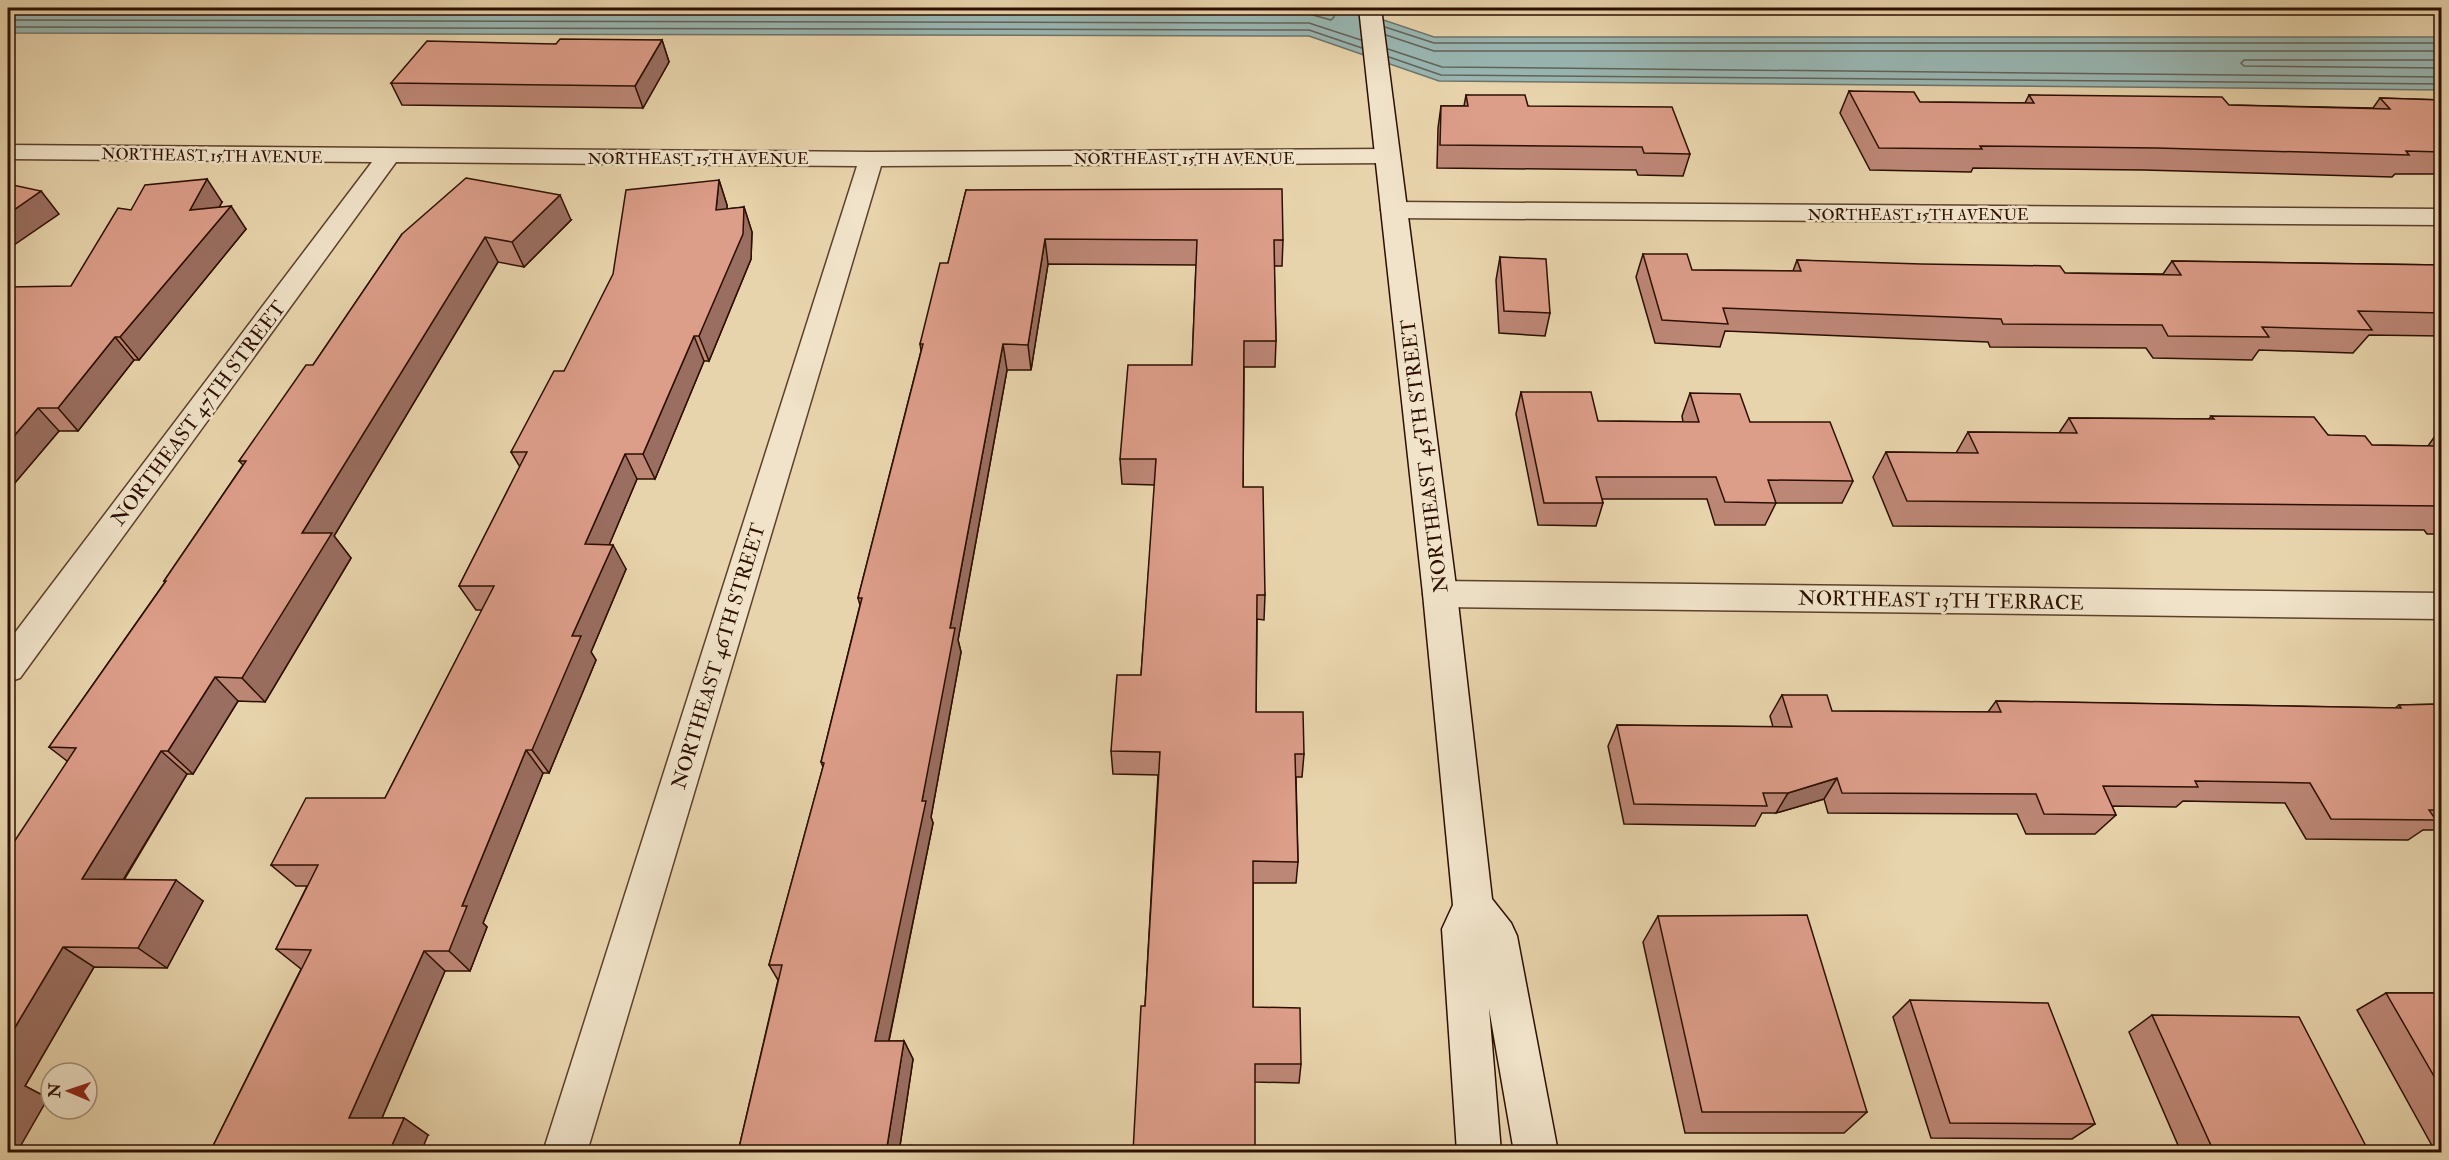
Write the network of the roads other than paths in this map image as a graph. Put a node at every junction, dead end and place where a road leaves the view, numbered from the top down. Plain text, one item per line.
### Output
1 (1370, 9) edge
2 (8, 152) edge
3 (1388, 156) junction
4 (388, 157) junction
5 (871, 159) junction
6 (1394, 210) junction
7 (2442, 217) edge
8 (1440, 594) junction
9 (2442, 606) edge
10 (8, 669) edge
11 (1473, 906) junction
12 (565, 1152) edge
13 (1479, 1152) edge
14 (1536, 1152) edge

1 - 3 street, NORTHEAST 45TH STREET
2 - 4 street, NORTHEAST 15TH AVENUE
3 - 5 street, NORTHEAST 15TH AVENUE
3 - 6 street, NORTHEAST 45TH STREET
4 - 5 street, NORTHEAST 15TH AVENUE
4 - 10 street, NORTHEAST 47TH STREET
5 - 12 street, NORTHEAST 46TH STREET
6 - 7 street, NORTHEAST 15TH AVENUE
6 - 8 street, NORTHEAST 45TH STREET
8 - 9 street, NORTHEAST 13TH TERRACE
8 - 11 street, NORTHEAST 45TH STREET
11 - 13 street, NORTHEAST 45TH STREET
11 - 14 street

